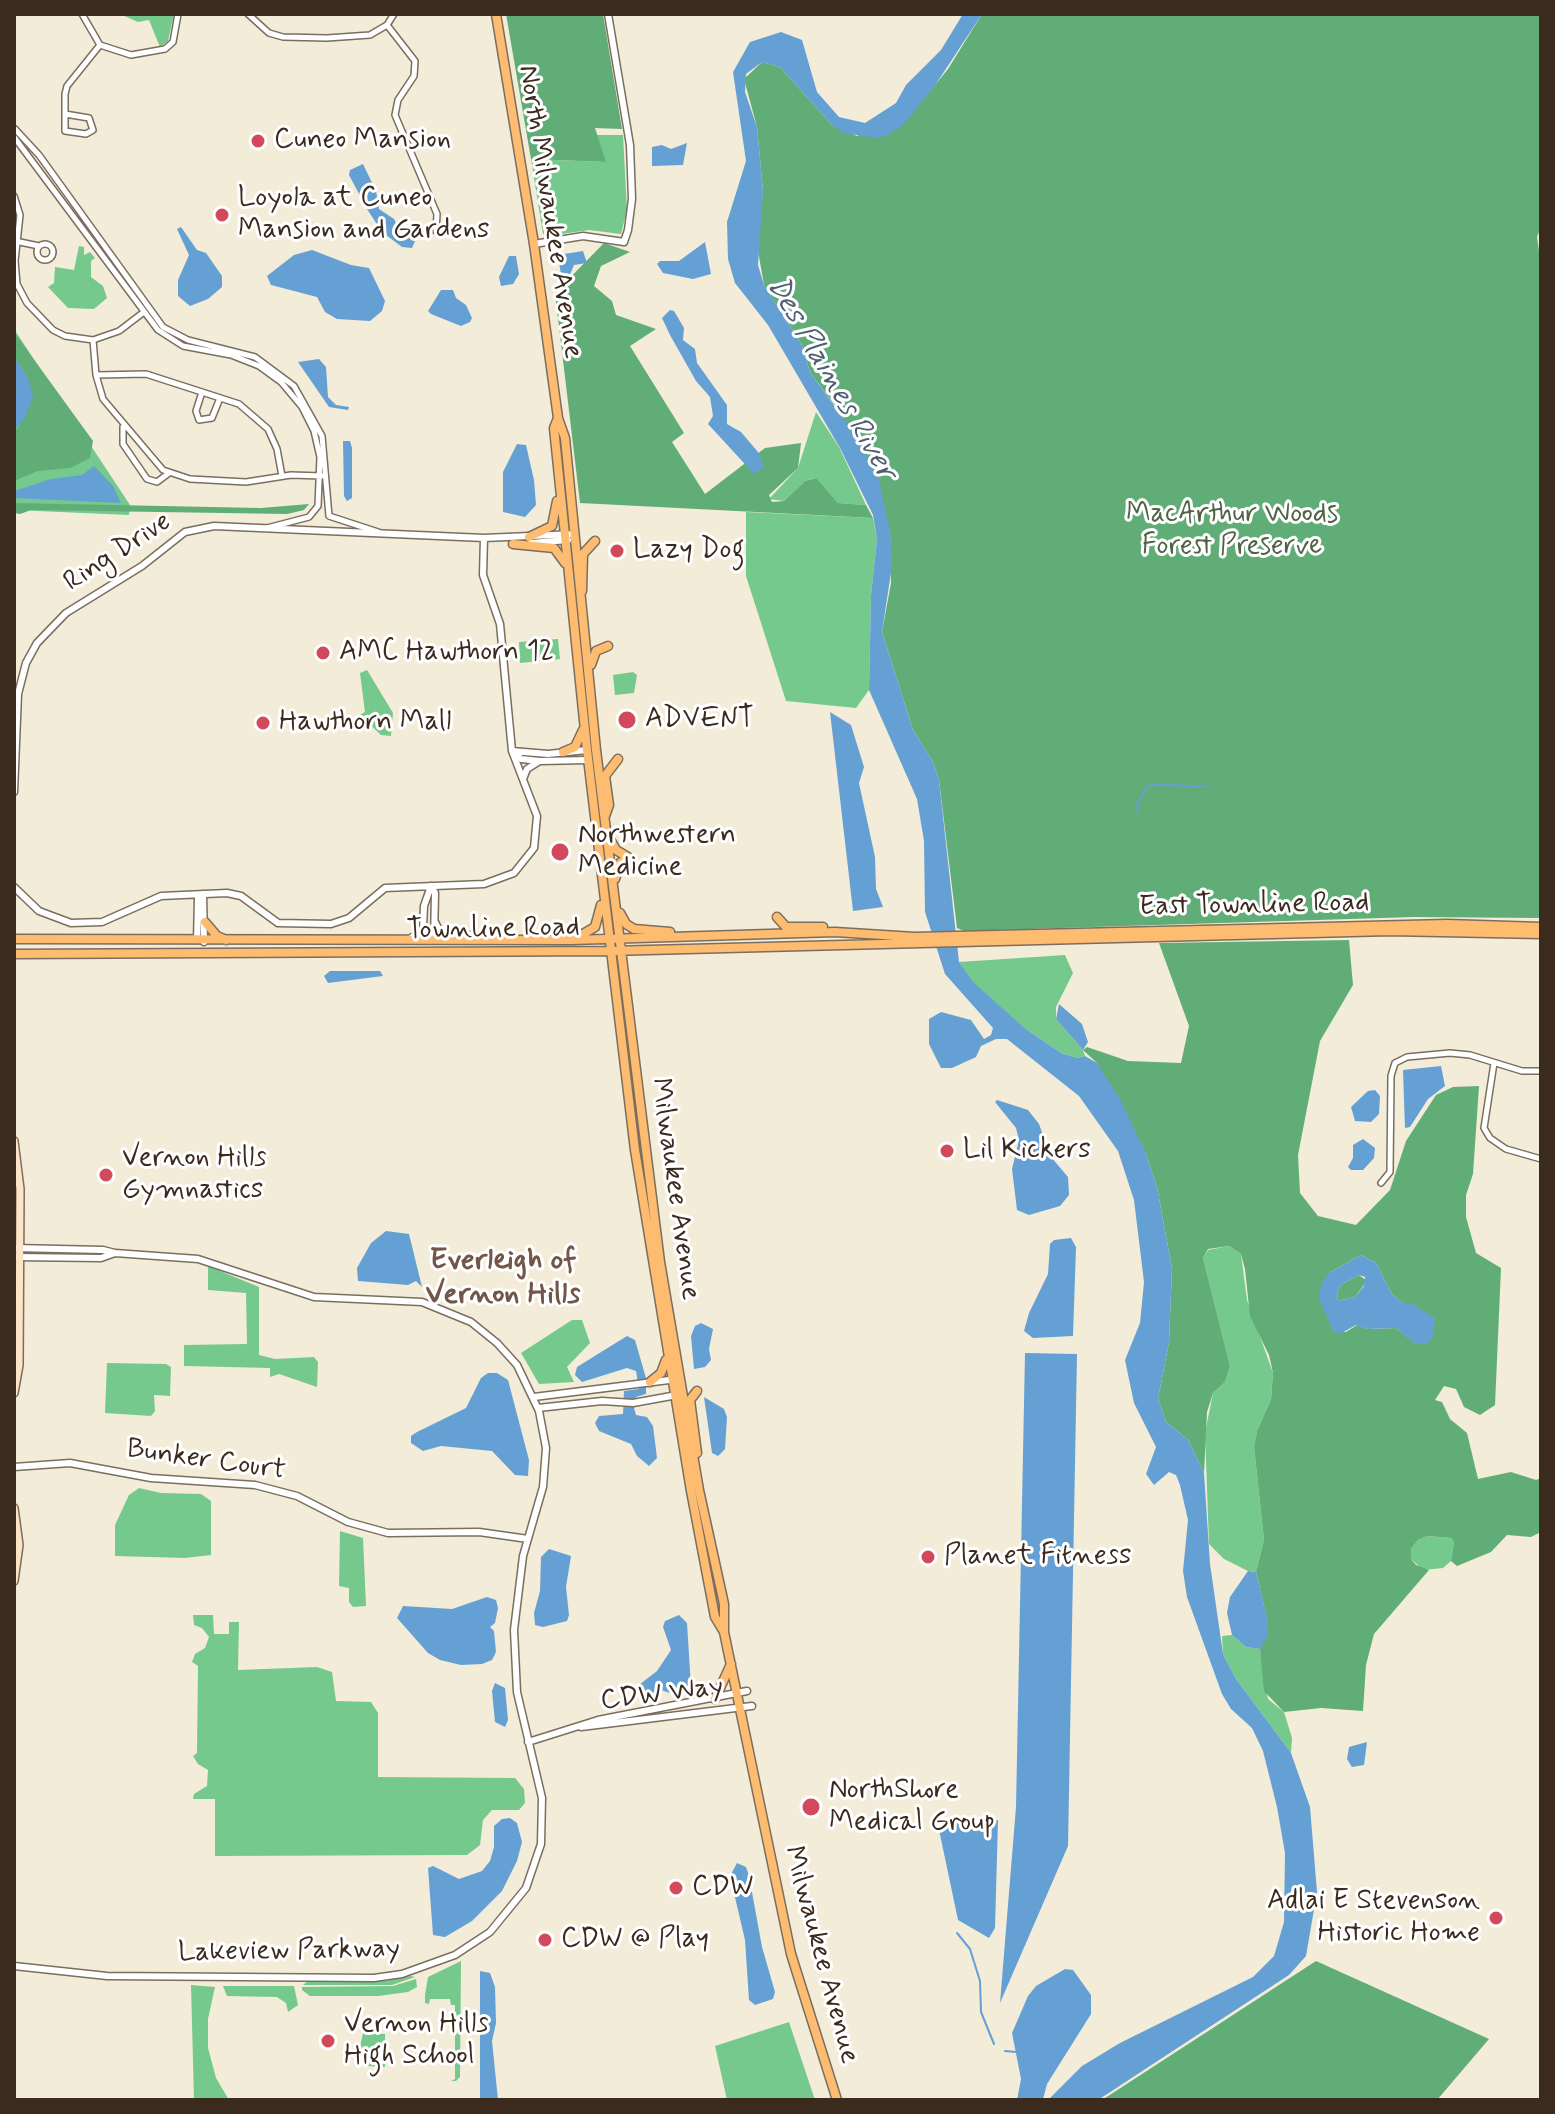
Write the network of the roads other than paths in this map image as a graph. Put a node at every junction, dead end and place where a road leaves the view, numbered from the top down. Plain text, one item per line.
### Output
1 (82, 14) edge
2 (178, 14) edge
3 (248, 14) edge
4 (394, 14) edge
5 (496, 14) edge
6 (608, 14) edge
7 (387, 25) junction
8 (100, 45) junction
9 (65, 114) junction
10 (14, 128) edge
11 (14, 137) edge
12 (14, 196) edge
13 (436, 231) dead end
14 (15, 241) edge
15 (534, 244) junction
16 (39, 246) dead end
17 (145, 311) junction
18 (93, 340) junction
19 (96, 375) junction
20 (202, 392) junction
21 (220, 398) junction
22 (558, 418) junction
23 (123, 426) junction
24 (169, 473) junction
25 (282, 476) junction
26 (324, 476) junction
27 (559, 476) junction
28 (267, 528) junction
29 (379, 532) junction
30 (529, 537) junction
31 (570, 537) junction
32 (484, 538) junction
33 (595, 541) dead end
34 (513, 544) junction
35 (570, 591) junction
36 (580, 595) junction
37 (585, 628) junction
38 (590, 669) junction
39 (17, 680) edge
40 (584, 717) junction
41 (512, 751) junction
42 (563, 752) junction
43 (590, 753) junction
44 (618, 759) dead end
45 (540, 761) junction
46 (590, 774) joint
47 (523, 779) junction
48 (14, 792) edge
49 (605, 816) junction
50 (608, 837) junction
51 (598, 852) junction
52 (615, 880) junction
53 (431, 886) junction
54 (14, 887) edge
55 (203, 894) junction
56 (427, 901) junction
57 (618, 908) junction
58 (777, 917) dead end
59 (205, 922) junction
60 (435, 922) junction
61 (1541, 927) edge
62 (859, 932) junction
63 (764, 934) junction
64 (1541, 934) edge
65 (620, 938) junction
66 (14, 939) edge
67 (608, 939) junction
68 (970, 939) junction
69 (407, 940) junction
70 (431, 940) junction
71 (513, 940) junction
72 (572, 940) junction
73 (916, 940) junction
74 (201, 942) junction
75 (230, 942) junction
76 (642, 949) junction
77 (621, 950) junction
78 (609, 951) junction
79 (14, 954) edge
80 (623, 970) junction
81 (1494, 1063) junction
82 (1541, 1071) edge
83 (14, 1141) edge
84 (1541, 1159) edge
85 (1381, 1183) dead end
86 (16, 1253) edge
87 (667, 1356) junction
88 (676, 1379) junction
89 (649, 1382) junction
90 (697, 1391) dead end
91 (14, 1393) edge
92 (678, 1395) junction
93 (534, 1397) junction
94 (538, 1408) junction
95 (14, 1467) edge
96 (696, 1474) junction
97 (14, 1508) edge
98 (528, 1539) junction
99 (14, 1581) edge
100 (724, 1632) junction
101 (731, 1663) junction
102 (742, 1692) junction
103 (715, 1699) junction
104 (752, 1706) dead end
105 (740, 1707) junction
106 (578, 1725) junction
107 (528, 1742) junction
108 (14, 1966) edge
109 (837, 2100) edge

1 - 8 street
2 - 8 street
3 - 7 street
4 - 7 street
5 - 15 main road, North Milwaukee Avenue
6 - 15 street
7 - 13 street
8 - 9 street
9 - 9 street
10 - 17 street
11 - 17 street
12 - 14 street
14 - 16 street
14 - 18 street
15 - 22 main road, North Milwaukee Avenue
17 - 18 street
17 - 26 street
18 - 19 street
19 - 20 street
19 - 23 street
20 - 21 street
20 - 21 street
21 - 25 street
22 - 27 main road, North Milwaukee Avenue
22 - 31 main road, North Milwaukee Avenue
23 - 24 street
23 - 24 street
24 - 25 street
25 - 26 street
26 - 28 street
26 - 29 street
27 - 30 main road
27 - 31 main road, North Milwaukee Avenue
28 - 29 street, Ring Drive
28 - 39 street, Ring Drive
29 - 32 street, Ring Drive
30 - 31 street, Ring Drive
30 - 32 street, Ring Drive
31 - 34 street, Ring Drive
31 - 35 main road, North Milwaukee Avenue
31 - 36 main road, North Milwaukee Avenue
32 - 34 street, Ring Drive
32 - 41 street
33 - 36 main road
34 - 35 main road
35 - 40 main road, North Milwaukee Avenue
36 - 37 main road, North Milwaukee Avenue
37 - 38 main road, North Milwaukee Avenue
37 - 38 main road
38 - 43 main road, North Milwaukee Avenue
39 - 48 street, Ring Drive
40 - 42 main road
40 - 43 main road, North Milwaukee Avenue
41 - 42 street
41 - 45 street
41 - 47 street
42 - 43 street
43 - 45 street
43 - 46 main road, North Milwaukee Avenue
43 - 49 main road, Milwaukee Avenue
44 - 49 main road
45 - 47 street
46 - 51 main road, Milwaukee Avenue
47 - 53 street
49 - 50 main road, Milwaukee Avenue
50 - 52 main road, Milwaukee Avenue
50 - 52 main road
51 - 67 main road, Milwaukee Avenue
51 - 72 main road
52 - 57 main road, Milwaukee Avenue
53 - 55 street
53 - 56 street
53 - 60 street
54 - 55 street
55 - 59 street
55 - 74 street
56 - 69 street
56 - 70 street
57 - 63 main road
57 - 65 main road, Milwaukee Avenue
58 - 62 main road
59 - 74 street
59 - 75 main road
60 - 70 street
60 - 71 street
61 - 68 main road, East Townline Road
62 - 63 main road, Townline Road
62 - 73 main road, Townline Road
63 - 65 main road, Townline Road
64 - 68 main road, East Townline Road
65 - 67 main road, Townline Road
65 - 77 main road, Milwaukee Avenue
66 - 74 main road, Townline Road
67 - 72 main road, Townline Road
67 - 78 main road, Milwaukee Avenue
68 - 73 main road, Townline Road
69 - 70 main road, Townline Road
69 - 75 main road, Townline Road
70 - 71 main road, Townline Road
71 - 72 main road, Townline Road
73 - 76 main road, Townline Road
74 - 75 main road, Townline Road
76 - 77 main road, Townline Road
76 - 80 main road
77 - 78 main road, Townline Road
77 - 80 main road, Milwaukee Avenue
78 - 79 main road, Townline Road
78 - 87 main road, Milwaukee Avenue
80 - 88 main road, Milwaukee Avenue
81 - 82 street
81 - 84 street
81 - 85 street
83 - 86 main road
86 - 91 main road
86 - 93 street, Lakeview Parkway
87 - 88 main road, Milwaukee Avenue
87 - 89 main road
88 - 89 street
88 - 92 main road, Milwaukee Avenue
89 - 93 street
90 - 96 main road
92 - 94 street
92 - 96 main road, Milwaukee Avenue
92 - 100 main road, Milwaukee Avenue
93 - 94 street, Lakeview Parkway
94 - 98 street, Lakeview Parkway
95 - 98 street, Bunker Court
96 - 100 main road, Milwaukee Avenue
97 - 99 main road
98 - 107 street, Lakeview Parkway
100 - 101 main road, Milwaukee Avenue
101 - 102 main road, Milwaukee Avenue
101 - 103 main road
102 - 103 street, CDW Way
102 - 105 main road, Milwaukee Avenue
103 - 106 street, CDW Way
104 - 105 street, CDW Way
105 - 106 street, CDW Way
105 - 109 main road, Milwaukee Avenue
106 - 107 street, CDW Way
107 - 108 street, Lakeview Parkway

